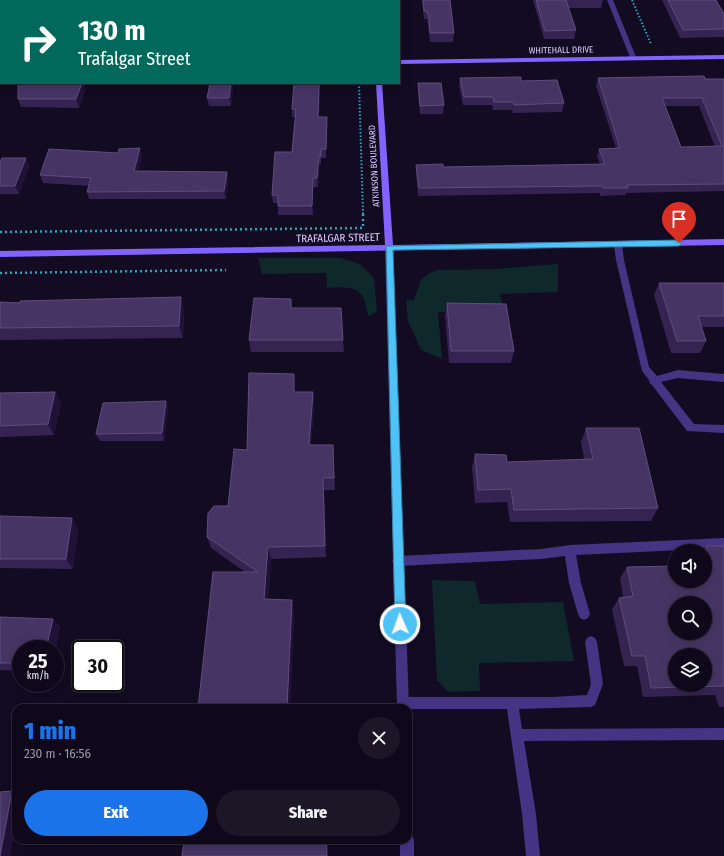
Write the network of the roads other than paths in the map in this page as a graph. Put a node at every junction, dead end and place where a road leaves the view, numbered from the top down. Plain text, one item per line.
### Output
1 (610, 0) edge
2 (633, 57) junction
3 (724, 57) edge
4 (400, 62) edge
5 (379, 84) edge
6 (724, 242) edge
7 (618, 244) junction
8 (389, 248) junction
9 (0, 254) edge
10 (724, 378) edge
11 (653, 381) junction
12 (724, 429) edge
13 (724, 543) edge
14 (570, 550) junction
15 (398, 561) junction
16 (584, 614) dead end
17 (591, 642) dead end
18 (512, 703) junction
19 (403, 704) edge
20 (412, 705) edge
21 (724, 734) edge
22 (517, 735) junction
23 (407, 844) edge
24 (407, 856) edge
25 (533, 856) edge

1 - 2 street
2 - 3 main road, WHITEHALL DRIVE
2 - 4 main road, WHITEHALL DRIVE
5 - 8 main road, ATKINSON BOULEVARD
6 - 7 main road, TRAFALGAR STREET
7 - 8 main road, TRAFALGAR STREET
7 - 11 street
8 - 9 main road, TRAFALGAR STREET
8 - 15 street
10 - 11 street
11 - 12 street
13 - 14 street
14 - 15 street
14 - 16 street
15 - 19 street
17 - 18 street
18 - 20 street
18 - 22 street
21 - 22 street
22 - 25 street
23 - 24 street

